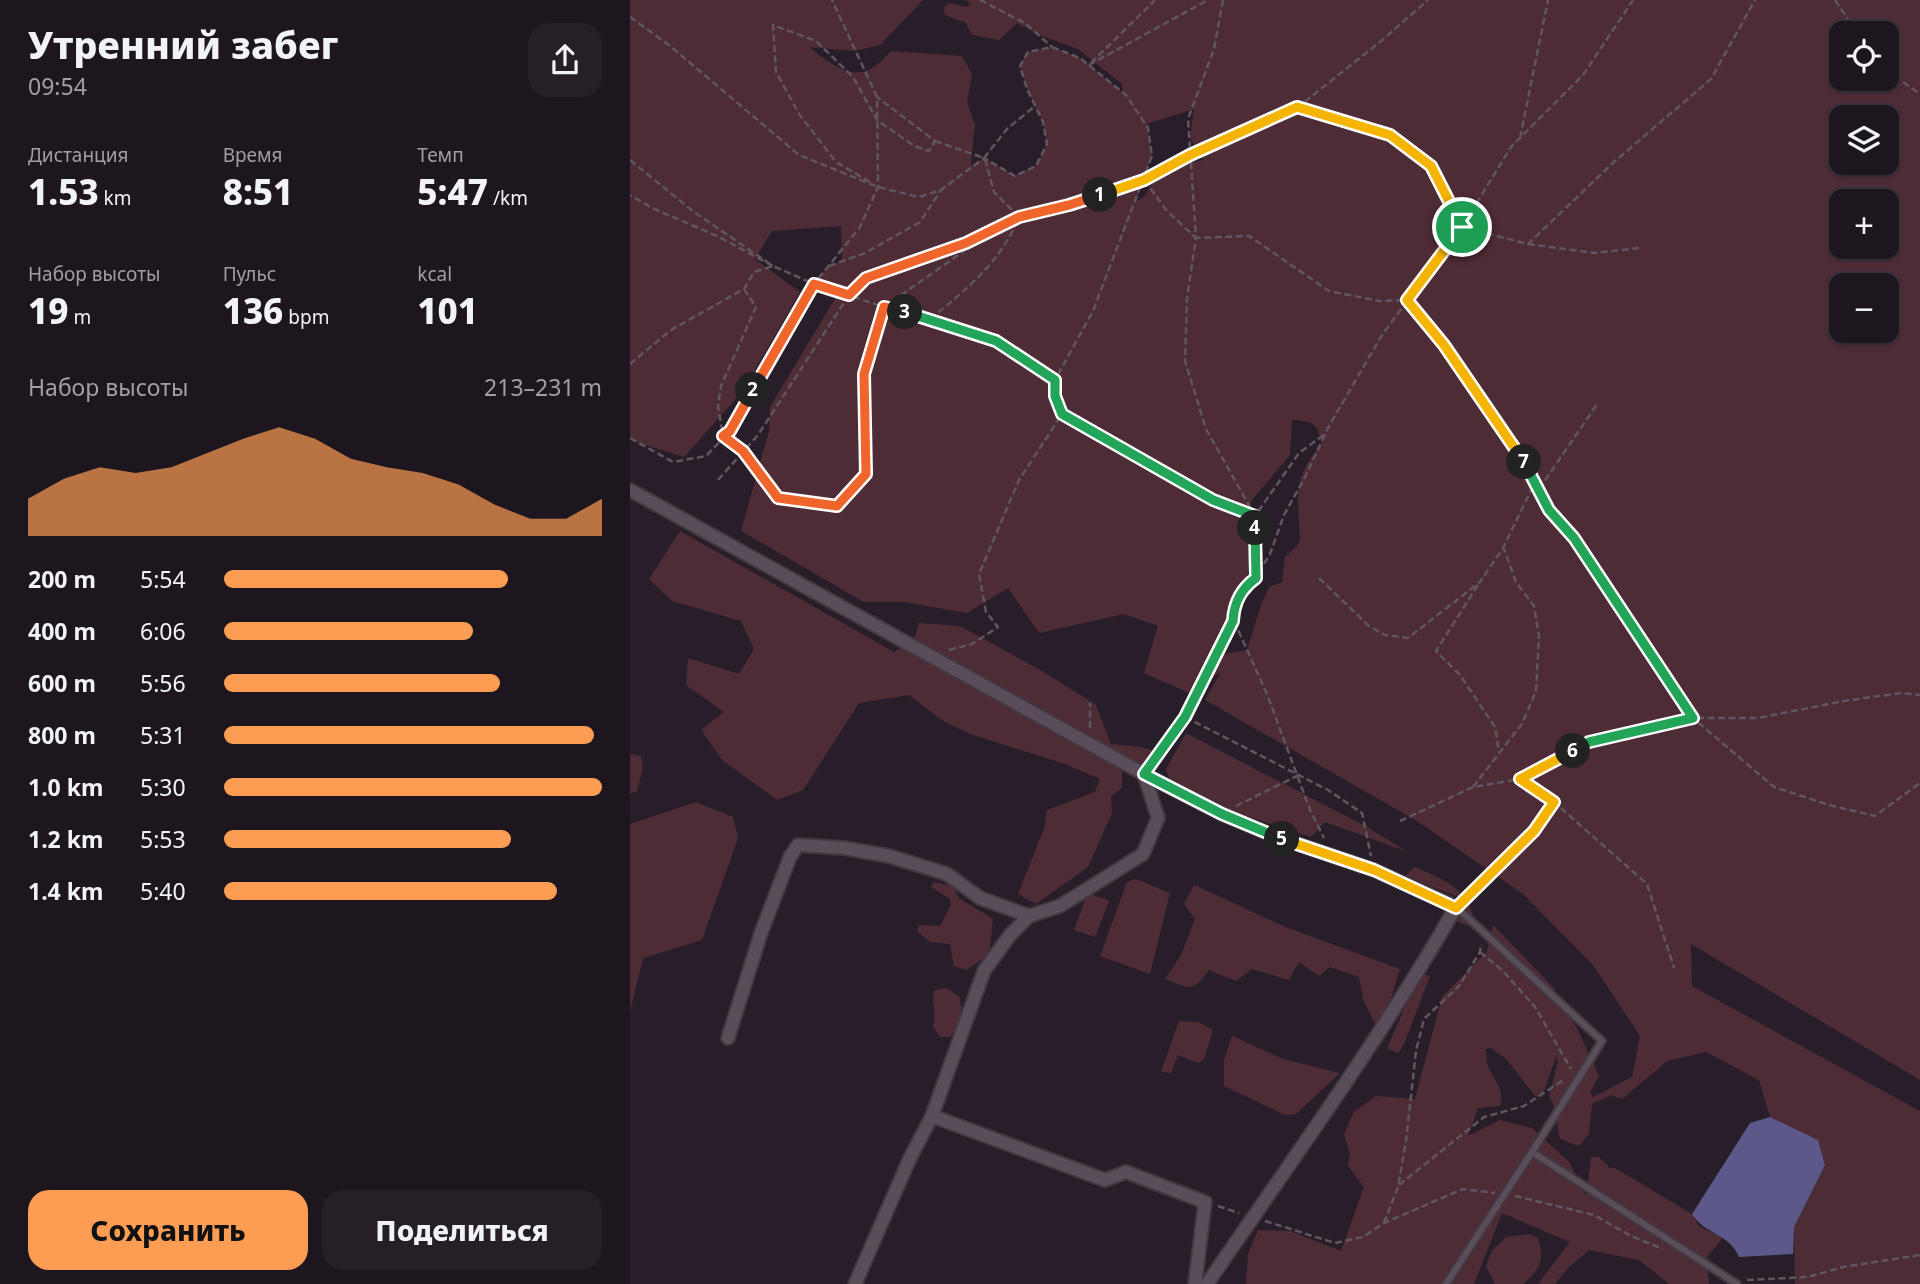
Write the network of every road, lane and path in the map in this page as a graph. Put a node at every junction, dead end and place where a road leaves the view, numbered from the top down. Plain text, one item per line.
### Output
1 (832, 0) edge
2 (980, 0) edge
3 (1155, 0) edge
4 (1208, 0) edge
5 (1223, 0) edge
6 (1428, 0) edge
7 (1548, 0) edge
8 (1633, 0) edge
9 (1755, 0) edge
10 (1835, 0) edge
11 (630, 17) edge
12 (1849, 21) edge
13 (1052, 47) junction
14 (1089, 65) junction
15 (1899, 79) edge
16 (1920, 93) edge
17 (877, 97) junction
18 (1035, 106) junction
19 (1297, 107) junction
20 (877, 120) junction
21 (1520, 138) junction
22 (935, 141) junction
23 (1190, 155) junction
24 (984, 158) junction
25 (630, 160) edge
26 (1144, 180) junction
27 (878, 187) junction
28 (941, 190) junction
29 (630, 195) edge
30 (1019, 217) junction
31 (1462, 227) junction
32 (997, 228) junction
33 (1196, 239) junction
34 (1528, 244) junction
35 (1639, 248) dead end
36 (773, 266) junction
37 (827, 267) junction
38 (814, 284) junction
39 (744, 289) junction
40 (849, 295) junction
41 (1407, 300) junction
42 (884, 307) junction
43 (930, 318) junction
44 (630, 364) edge
45 (1055, 380) junction
46 (1598, 403) dead end
47 (1062, 414) junction
48 (1325, 434) junction
49 (723, 436) junction
50 (630, 438) edge
51 (743, 451) junction
52 (718, 480) dead end
53 (1535, 482) junction
54 (1539, 489) junction
55 (630, 490) edge
56 (1255, 516) junction
57 (1503, 548) junction
58 (1256, 578) junction
59 (1319, 578) dead end
60 (1480, 582) junction
61 (1233, 621) junction
62 (949, 649) dead end
63 (1920, 695) edge
64 (1090, 703) dead end
65 (1185, 717) junction
66 (1693, 718) junction
67 (1089, 745) junction
68 (1499, 752) junction
69 (1144, 774) junction
70 (1299, 775) junction
71 (1520, 779) junction
72 (1920, 783) edge
73 (1473, 787) junction
74 (1554, 802) junction
75 (1222, 814) junction
76 (1400, 821) dead end
77 (1332, 857) junction
78 (1374, 870) junction
79 (1456, 908) junction
80 (1028, 916) junction
81 (1674, 968) dead end
82 (728, 1038) dead end
83 (932, 1116) junction
84 (1532, 1153) junction
85 (1398, 1186) junction
86 (1505, 1194) junction
87 (1205, 1202) junction
88 (1253, 1217) junction
89 (1384, 1223) junction
90 (1668, 1252) dead end
91 (1920, 1255) edge
92 (1728, 1278) junction
93 (1778, 1279) junction
94 (855, 1284) edge
95 (1195, 1284) edge
96 (1207, 1284) edge
97 (1446, 1284) edge
98 (1737, 1284) edge
99 (1780, 1284) edge

1 - 17 path
2 - 13 path
3 - 14 path
4 - 14 path
5 - 23 path
6 - 19 path
7 - 21 path
8 - 21 path
9 - 34 path
10 - 12 path
11 - 27 path
13 - 14 path
13 - 18 path
14 - 26 path
15 - 16 path
17 - 20 path
17 - 22 path
18 - 24 path
18 - 24 path
19 - 23 path
19 - 31 path
20 - 22 path
20 - 27 path
20 - 27 path
21 - 31 path
22 - 24 path
23 - 26 path
23 - 33 path
24 - 28 path
24 - 30 path
25 - 36 path
26 - 30 path
26 - 33 path
26 - 45 path
27 - 28 path
27 - 37 path
28 - 37 path
29 - 36 path
30 - 32 path
30 - 43 path
31 - 34 path
31 - 41 path
32 - 40 path
32 - 42 path
33 - 41 path
33 - 56 path
34 - 35 path
36 - 38 path
36 - 39 path
37 - 38 path
38 - 40 path
38 - 49 path
39 - 44 path
39 - 49 path
40 - 42 path
40 - 51 path
41 - 48 path
41 - 53 path
42 - 43 path
42 - 51 path
43 - 45 path
45 - 47 path
46 - 54 path
47 - 56 path
47 - 62 path
48 - 56 path
48 - 58 path
49 - 50 path
49 - 51 path
51 - 52 path
53 - 54 path
53 - 57 path
54 - 66 path
55 - 67 street
56 - 58 path
57 - 60 path
57 - 68 path
58 - 61 path
59 - 60 path
60 - 68 path
61 - 65 path
61 - 70 path
63 - 66 path
64 - 67 path
65 - 69 path
65 - 70 path
66 - 71 path
66 - 72 path
67 - 69 street
68 - 73 path
69 - 75 street
69 - 80 street
70 - 75 path
70 - 77 path
70 - 78 path
71 - 73 path
71 - 74 path
73 - 76 path
74 - 79 path
74 - 81 path
75 - 77 street
77 - 78 street
78 - 79 street
79 - 84 lane
79 - 88 street
80 - 82 street
80 - 83 street
83 - 87 street
83 - 94 street
84 - 86 lane
84 - 92 lane
85 - 85 path
85 - 89 path
86 - 89 path
86 - 90 path
86 - 97 lane
87 - 88 path
87 - 95 street
88 - 89 path
88 - 96 street
91 - 93 path
92 - 93 path
92 - 98 lane
93 - 99 path

